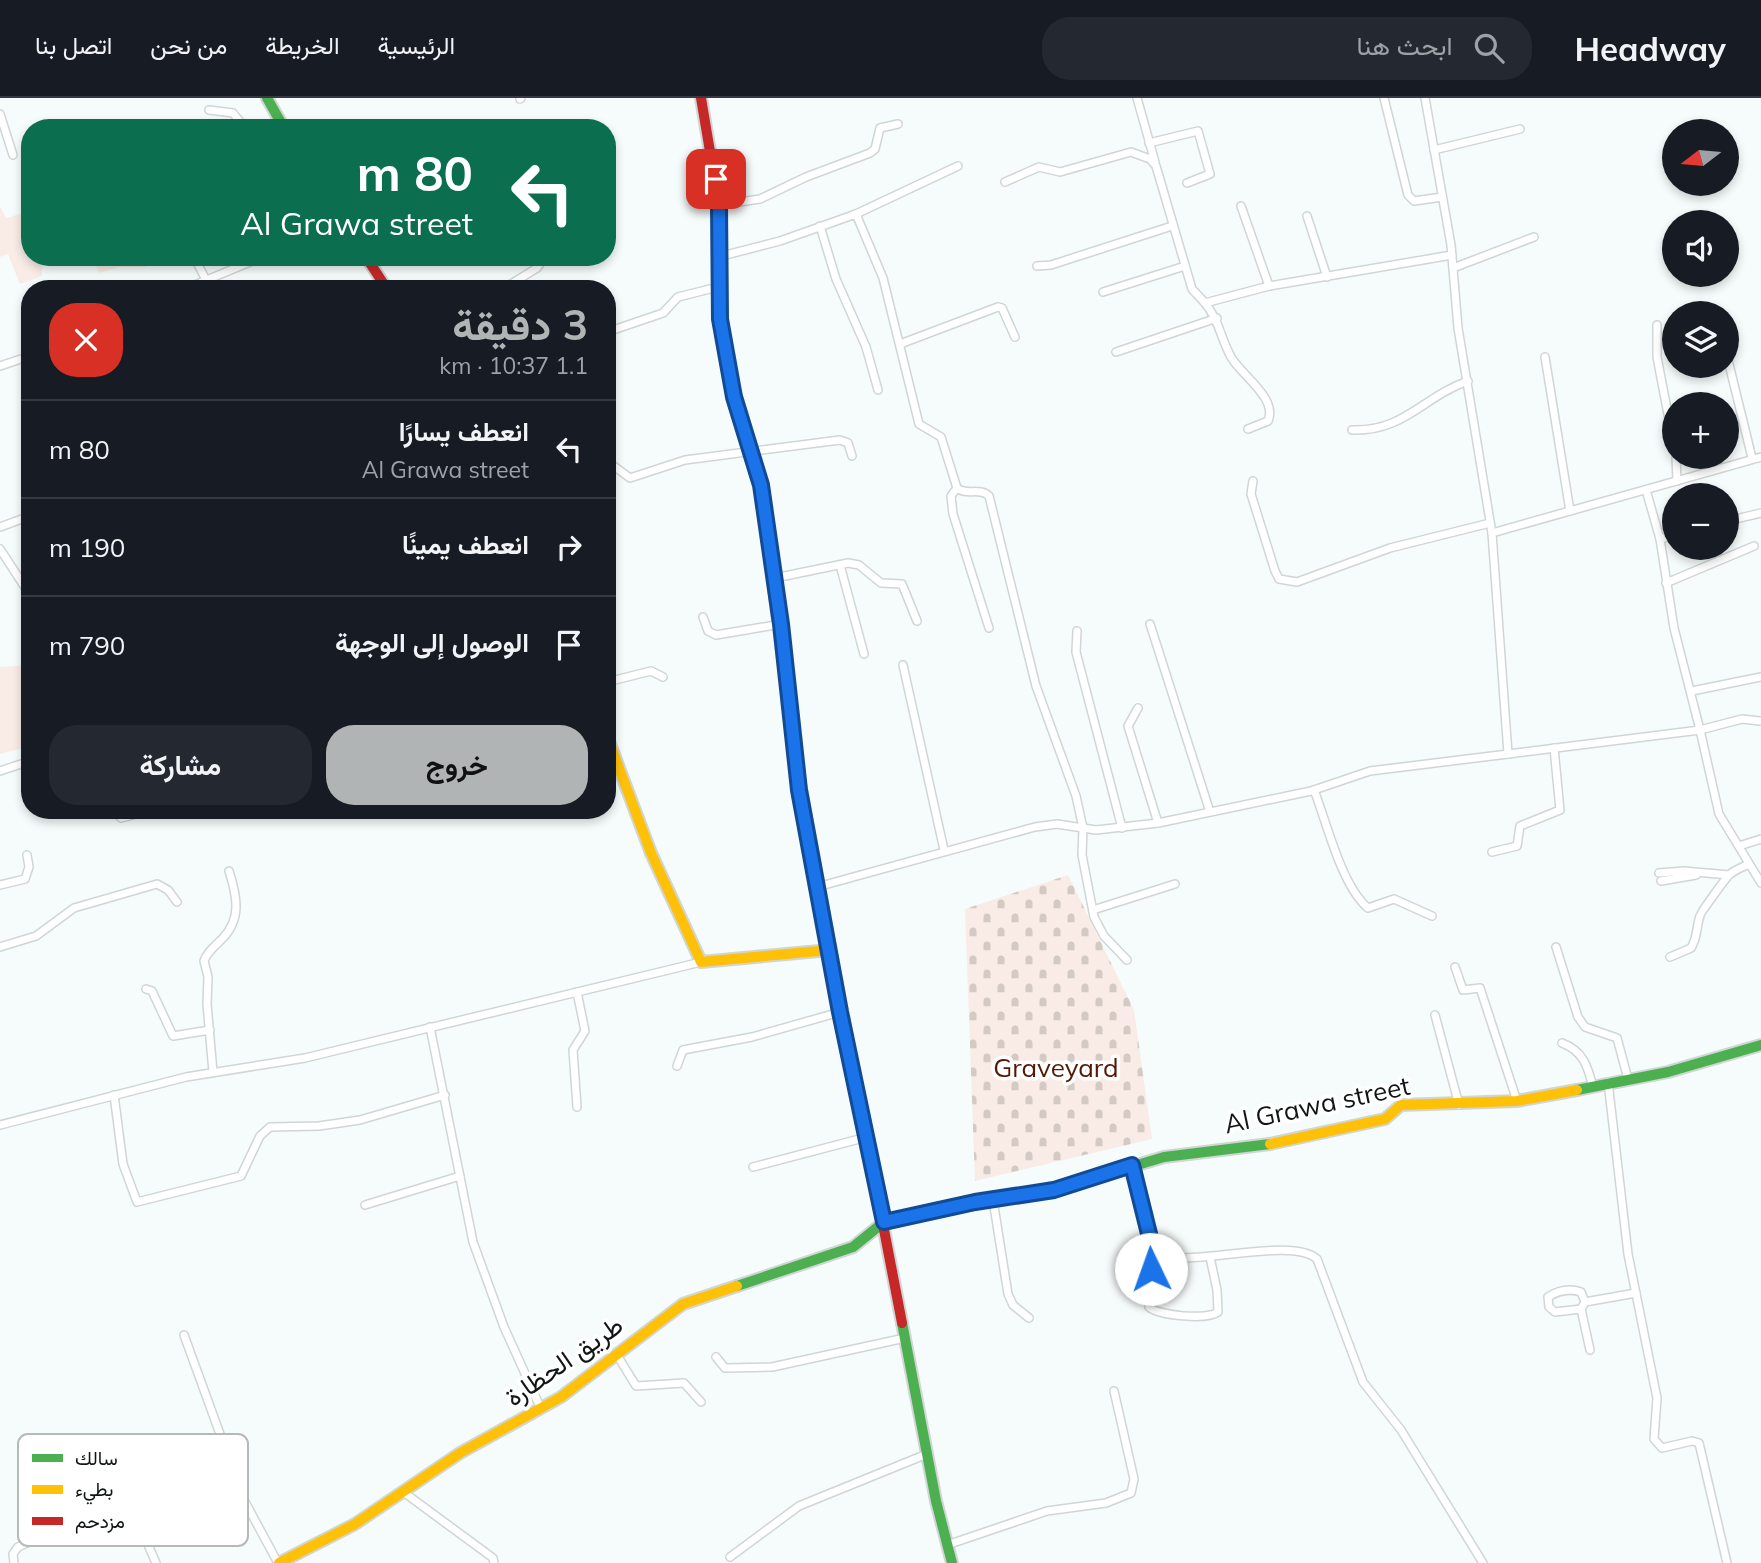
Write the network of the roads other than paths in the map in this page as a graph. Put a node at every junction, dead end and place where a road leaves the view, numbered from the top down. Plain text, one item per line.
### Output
1 (268, 98) edge
2 (701, 98) edge
3 (1137, 98) edge
4 (1384, 98) edge
5 (1424, 98) edge
6 (209, 110) dead end
7 (0, 114) edge
8 (238, 119) edge
9 (279, 119) edge
10 (898, 124) dead end
11 (1520, 129) dead end
12 (1149, 143) junction
13 (1434, 150) junction
14 (13, 155) dead end
15 (958, 166) dead end
16 (1156, 166) junction
17 (1005, 182) dead end
18 (1187, 183) dead end
19 (1442, 197) junction
20 (719, 205) junction
21 (1241, 206) dead end
22 (856, 214) junction
23 (1307, 216) dead end
24 (820, 226) junction
25 (1172, 226) junction
26 (1534, 237) dead end
27 (1452, 255) junction
28 (718, 257) junction
29 (199, 266) edge
30 (238, 266) edge
31 (538, 266) edge
32 (1037, 266) dead end
33 (1185, 266) junction
34 (1453, 268) junction
35 (1327, 277) junction
36 (205, 278) junction
37 (201, 280) edge
38 (518, 280) edge
39 (1269, 286) junction
40 (719, 287) junction
41 (1103, 292) dead end
42 (1205, 303) junction
43 (1217, 318) junction
44 (1657, 325) dead end
45 (616, 329) edge
46 (1015, 337) dead end
47 (900, 344) junction
48 (1116, 352) dead end
49 (1545, 358) dead end
50 (21, 359) edge
51 (0, 366) edge
52 (1732, 378) edge
53 (1468, 381) junction
54 (878, 390) dead end
55 (1664, 392) edge
56 (1248, 429) dead end
57 (1352, 430) dead end
58 (752, 452) junction
59 (852, 456) dead end
60 (1761, 457) edge
61 (1752, 458) junction
62 (616, 468) edge
63 (1676, 469) edge
64 (1253, 481) dead end
65 (1677, 481) junction
66 (957, 488) junction
67 (1646, 490) junction
68 (1570, 511) junction
69 (1761, 513) edge
70 (1739, 518) edge
71 (21, 519) edge
72 (1490, 523) junction
73 (0, 527) edge
74 (1492, 533) junction
75 (1660, 539) joint
76 (1754, 547) dead end
77 (0, 549) edge
78 (840, 565) junction
79 (775, 578) junction
80 (21, 581) edge
81 (1666, 583) junction
82 (703, 617) dead end
83 (917, 621) dead end
84 (781, 624) junction
85 (1150, 624) dead end
86 (989, 628) dead end
87 (1077, 631) dead end
88 (864, 653) dead end
89 (903, 664) dead end
90 (663, 677) dead end
91 (1761, 677) edge
92 (616, 680) edge
93 (1692, 691) junction
94 (1138, 708) dead end
95 (1760, 720) edge
96 (1700, 730) junction
97 (1553, 748) junction
98 (1508, 754) junction
99 (616, 760) edge
100 (21, 764) edge
101 (0, 771) edge
102 (1314, 790) junction
103 (1210, 812) junction
104 (1158, 822) junction
105 (1083, 828) junction
106 (1122, 828) junction
107 (1761, 839) edge
108 (1740, 846) junction
109 (944, 850) junction
110 (1492, 852) dead end
111 (27, 855) dead end
112 (1749, 864) junction
113 (229, 871) dead end
114 (1729, 875) junction
115 (1660, 877) dead end
116 (1761, 883) edge
117 (1175, 884) dead end
118 (0, 885) edge
119 (817, 887) junction
120 (177, 902) dead end
121 (1093, 910) junction
122 (1432, 916) dead end
123 (0, 947) edge
124 (1556, 947) dead end
125 (830, 950) junction
126 (1670, 957) dead end
127 (1127, 960) dead end
128 (701, 962) junction
129 (1455, 967) dead end
130 (146, 989) dead end
131 (577, 992) junction
132 (840, 1012) junction
133 (1434, 1015) dead end
134 (430, 1027) junction
135 (210, 1030) junction
136 (1562, 1043) dead end
137 (1761, 1045) edge
138 (677, 1066) dead end
139 (213, 1072) junction
140 (1628, 1079) junction
141 (1608, 1082) junction
142 (1593, 1088) junction
143 (114, 1095) junction
144 (445, 1096) junction
145 (1517, 1101) junction
146 (1459, 1105) junction
147 (577, 1107) dead end
148 (0, 1125) edge
149 (867, 1137) junction
150 (1132, 1165) junction
151 (753, 1167) dead end
152 (460, 1177) junction
153 (993, 1200) junction
154 (365, 1205) dead end
155 (884, 1222) junction
156 (1154, 1254) junction
157 (1210, 1257) junction
158 (1636, 1293) junction
159 (1583, 1305) junction
160 (1029, 1318) dead end
161 (184, 1335) dead end
162 (905, 1338) junction
163 (1590, 1350) dead end
164 (617, 1354) junction
165 (716, 1357) dead end
166 (1114, 1391) dead end
167 (701, 1402) dead end
168 (541, 1409) junction
169 (220, 1434) edge
170 (927, 1454) junction
171 (402, 1490) junction
172 (248, 1507) edge
173 (947, 1545) junction
174 (20, 1546) edge
175 (149, 1546) edge
176 (730, 1557) dead end
177 (14, 1563) edge
178 (156, 1563) edge
179 (279, 1563) edge
180 (494, 1563) edge
181 (952, 1563) edge
182 (1483, 1563) edge
183 (1727, 1563) edge

1 - 9 street
2 - 20 street
3 - 12 street
4 - 19 street
5 - 13 street
6 - 8 street
7 - 14 street
10 - 20 street
11 - 13 street
12 - 16 street
12 - 18 street
13 - 19 street
15 - 22 street
16 - 17 street
16 - 25 street
19 - 27 street
20 - 28 street
21 - 39 street
22 - 24 street
22 - 47 street
23 - 35 street
24 - 28 street
24 - 54 street
25 - 32 street
25 - 33 street
26 - 34 street
27 - 34 street
27 - 35 street
28 - 40 street
29 - 36 street
30 - 36 street
31 - 38 street
33 - 41 street
33 - 42 street
34 - 53 street
35 - 39 street
36 - 37 street
39 - 42 street
40 - 45 street
40 - 58 street
42 - 43 street
43 - 48 street
43 - 56 street
44 - 55 street
46 - 47 street
47 - 66 street
49 - 68 street
50 - 51 street
52 - 61 street
53 - 57 street
53 - 72 street
58 - 59 street
58 - 62 street
58 - 79 street
60 - 61 street
61 - 65 street
63 - 65 street
64 - 72 street
65 - 67 street
66 - 86 street
66 - 105 street
67 - 68 street
67 - 75 street
68 - 74 street
69 - 70 street
71 - 73 street
72 - 74 street
74 - 98 street
75 - 81 street
76 - 81 street
77 - 80 street
78 - 79 street
78 - 83 street
78 - 88 street
79 - 84 street
81 - 93 street
82 - 84 street
84 - 119 street
85 - 103 street
87 - 106 street
89 - 109 street
90 - 92 street
91 - 93 street
93 - 96 street
94 - 104 street
95 - 96 street
96 - 97 street
96 - 108 street
97 - 98 street
97 - 110 street
98 - 102 street
99 - 128 street
100 - 101 street
102 - 103 street
102 - 122 street
103 - 104 street
104 - 106 street
105 - 106 street
105 - 109 street
105 - 121 street
107 - 108 street
108 - 112 street
109 - 119 street
111 - 118 street
112 - 114 street
112 - 116 street
113 - 135 street
114 - 115 street
114 - 126 street
117 - 121 street
119 - 125 street
120 - 123 street
121 - 127 street
124 - 140 street
125 - 128 street
125 - 132 street
128 - 131 street
129 - 145 street
130 - 135 street
131 - 134 street
131 - 147 street
132 - 138 street
132 - 149 street
133 - 146 street
134 - 139 street
134 - 144 street
135 - 139 street
136 - 142 street
137 - 140 street, Al Grawa street
139 - 143 street
140 - 141 street, Al Grawa street
141 - 142 street, Al Grawa street
141 - 158 street
142 - 145 street, Al Grawa street
143 - 144 street
143 - 148 street
144 - 152 street
145 - 146 street, Al Grawa street
146 - 150 street, Al Grawa street
149 - 151 street
149 - 155 street
150 - 153 street, Al Grawa street
150 - 156 street
152 - 154 street
152 - 168 street
153 - 155 street, Al Grawa street
153 - 160 street
155 - 162 street
155 - 164 street, طريق الحظارة
156 - 157 street
156 - 157 street
157 - 182 street
158 - 159 street
158 - 183 street
159 - 159 street
159 - 163 street
161 - 169 street
162 - 165 street
162 - 170 street
164 - 167 street
164 - 168 street, طريق الحظارة
166 - 173 street
168 - 171 street, طريق الحظارة
170 - 173 street
170 - 176 street
171 - 179 street, طريق الحظارة
171 - 180 street
172 - 179 street
173 - 181 street
174 - 177 street
175 - 178 street

